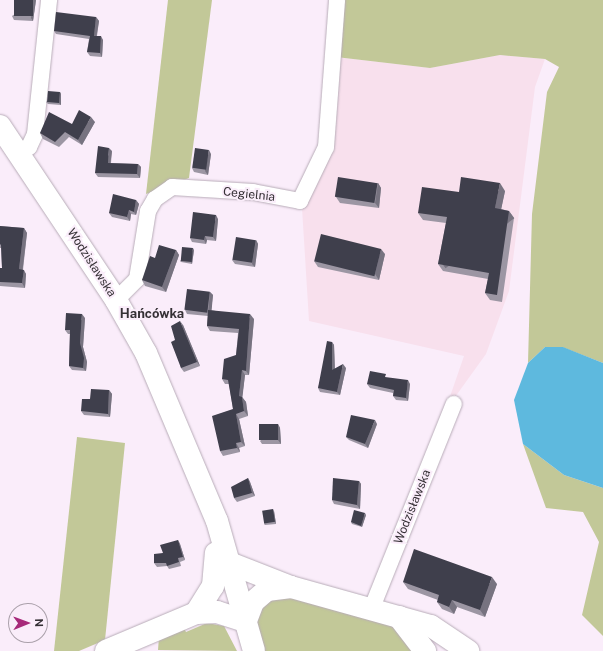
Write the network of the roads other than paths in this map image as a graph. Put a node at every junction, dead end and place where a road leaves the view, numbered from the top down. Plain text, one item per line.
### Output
1 (49, 0) edge
2 (337, 0) edge
3 (0, 126) edge
4 (19, 155) junction
5 (116, 300) junction
6 (454, 404) dead end
7 (224, 558) junction
8 (291, 587) junction
9 (371, 610) junction
10 (196, 613) junction
11 (399, 617) junction
12 (243, 619) junction
13 (116, 649) edge
14 (253, 651) edge
15 (426, 651) edge
16 (468, 651) edge

1 - 4 street
2 - 5 street, Cegielnia
3 - 4 main road, Wodzisławska
4 - 5 main road, Wodzisławska
5 - 7 main road, Wodzisławska
6 - 9 street, Wodzisławska
7 - 8 main road
7 - 10 main road
7 - 12 main road, Wodzisławska
8 - 9 main road
8 - 12 main road
9 - 11 main road
10 - 12 main road
10 - 13 main road
11 - 15 main road
11 - 16 main road
12 - 14 main road, Wodzisławska

